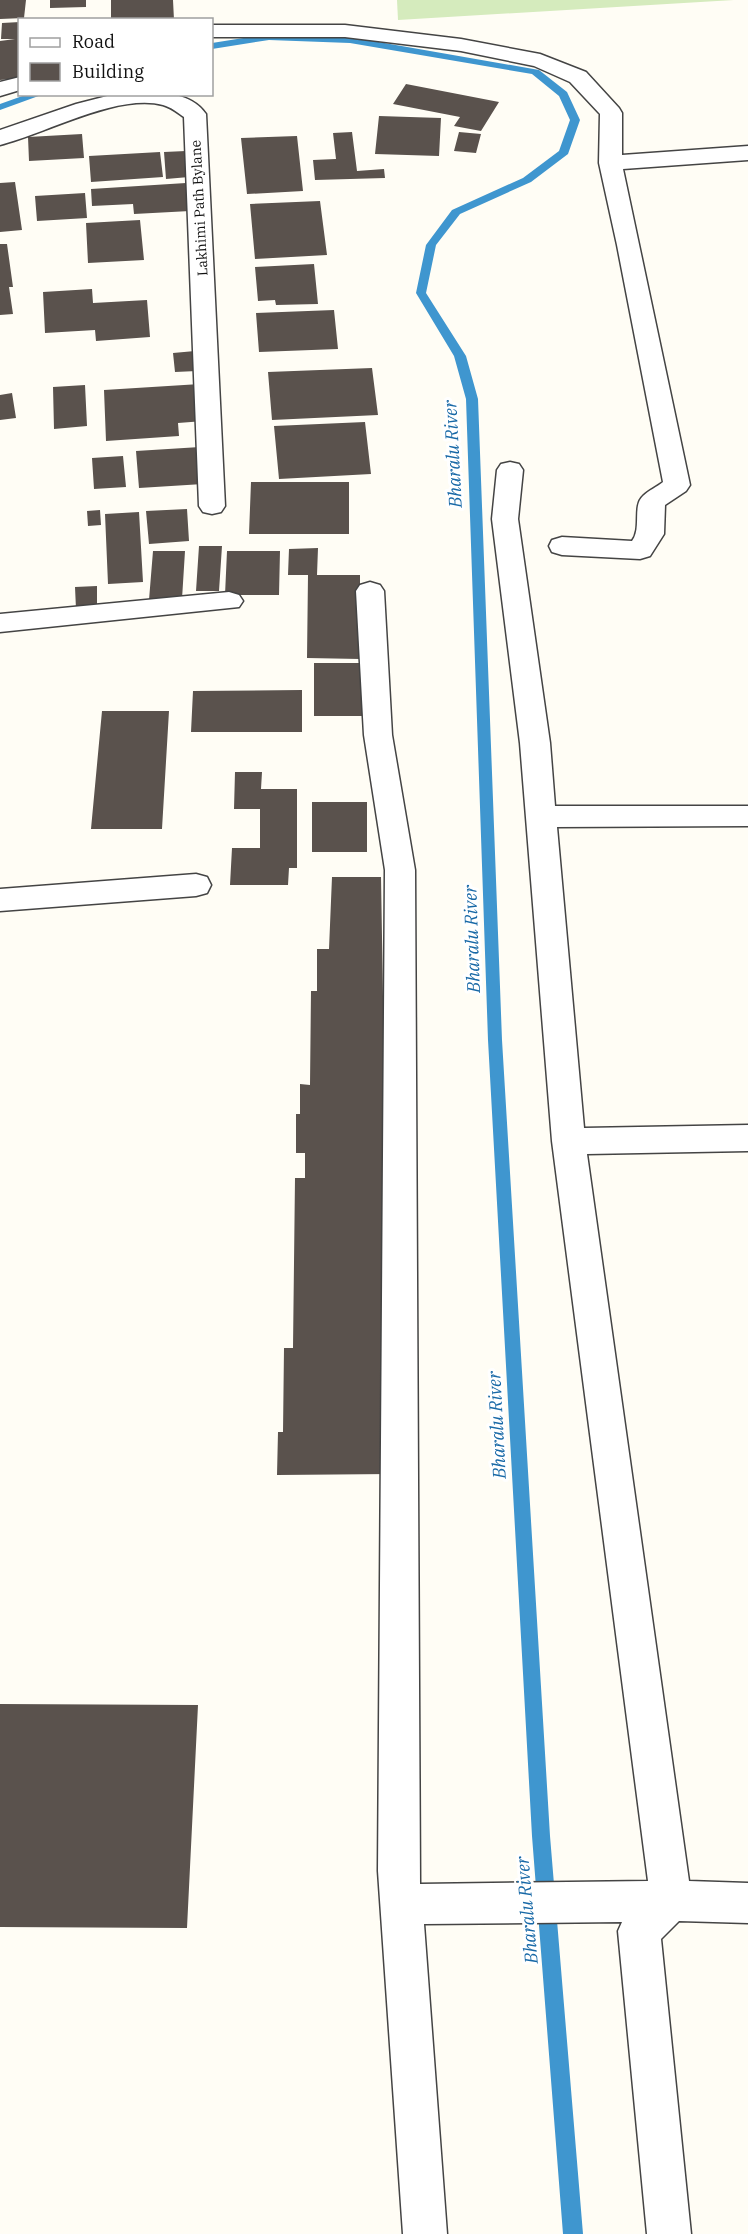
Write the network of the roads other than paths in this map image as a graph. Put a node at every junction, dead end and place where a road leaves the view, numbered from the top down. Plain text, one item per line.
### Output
1 (213, 31) edge
2 (18, 84) edge
3 (0, 89) edge
4 (0, 138) edge
5 (748, 153) edge
6 (610, 163) junction
7 (510, 470) dead end
8 (212, 506) dead end
9 (562, 546) dead end
10 (370, 591) dead end
11 (229, 601) dead end
12 (0, 623) edge
13 (748, 816) edge
14 (541, 817) junction
15 (196, 885) dead end
16 (0, 900) edge
17 (748, 1138) edge
18 (569, 1141) junction
19 (671, 1901) junction
20 (748, 1903) edge
21 (402, 1904) junction
22 (425, 2234) edge
23 (669, 2234) edge

1 - 6 street
2 - 3 street
4 - 8 street, Lakhimi Path Bylane
5 - 6 street
6 - 9 street
7 - 14 street
10 - 21 street
11 - 12 street
13 - 14 street
14 - 18 street
15 - 16 street
17 - 18 street
18 - 19 street
19 - 20 street
19 - 21 street
19 - 23 street
21 - 22 street

